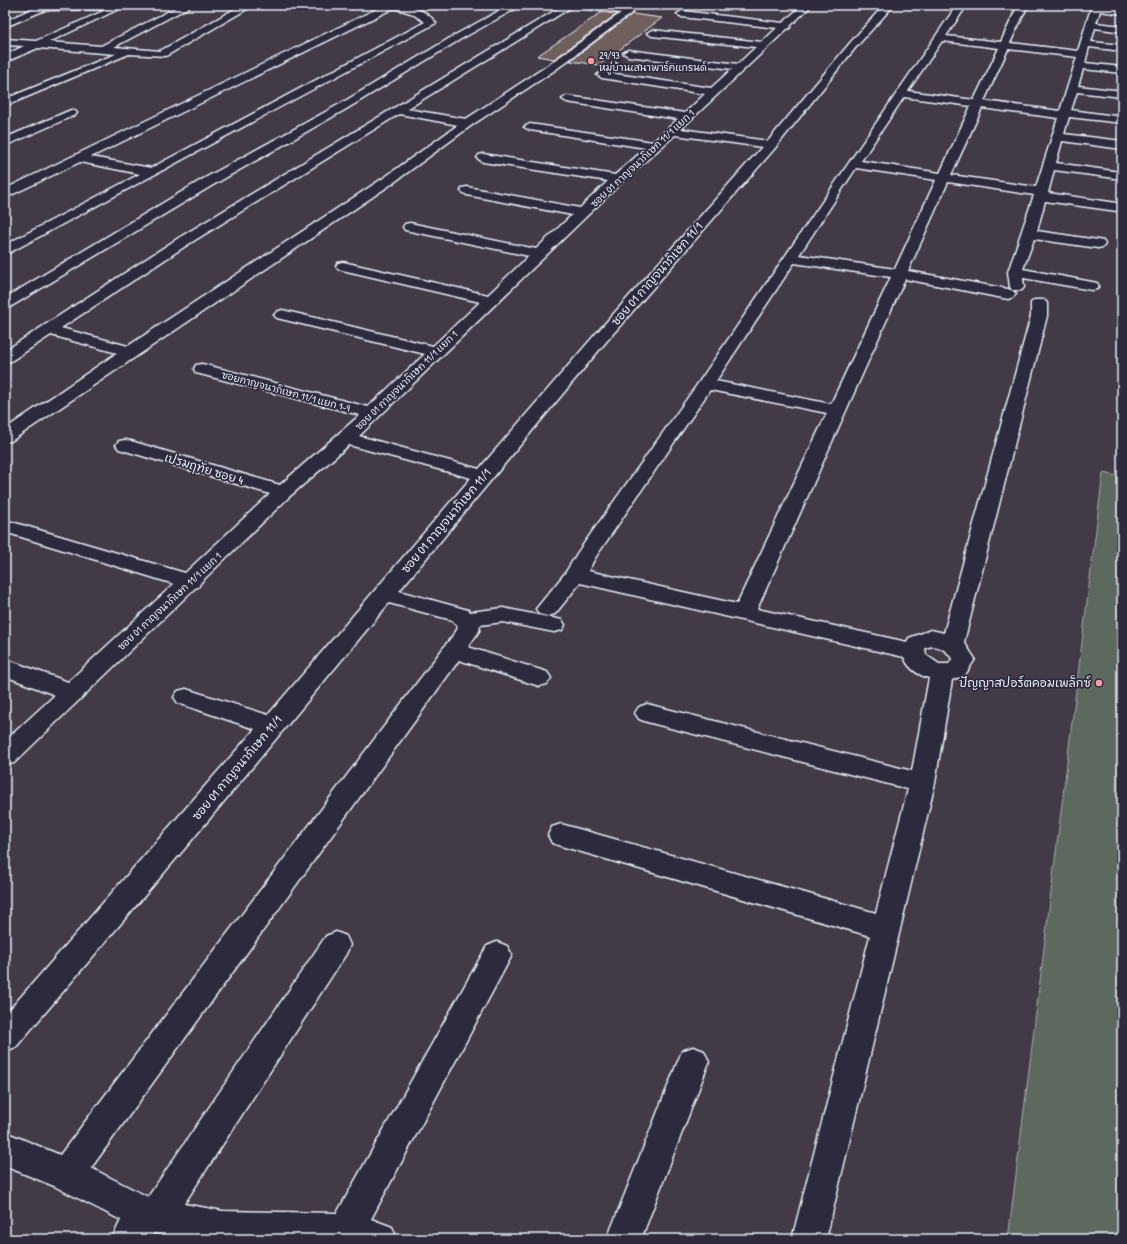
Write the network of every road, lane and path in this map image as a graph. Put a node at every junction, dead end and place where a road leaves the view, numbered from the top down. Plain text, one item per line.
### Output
1 (124, 5) edge
2 (153, 5) edge
3 (188, 5) edge
4 (249, 5) edge
5 (393, 5) edge
6 (517, 5) edge
7 (570, 5) edge
8 (581, 5) edge
9 (808, 5) edge
10 (889, 5) edge
11 (962, 5) edge
12 (1023, 5) edge
13 (1095, 7) edge
14 (1122, 11) edge
15 (682, 14) dead end
16 (5, 24) edge
17 (1091, 25) junction
18 (787, 26) junction
19 (1122, 28) edge
20 (652, 32) dead end
21 (940, 38) junction
22 (5, 42) edge
23 (40, 45) junction
24 (765, 45) junction
25 (1004, 46) junction
26 (1122, 48) edge
27 (101, 50) junction
28 (128, 52) junction
29 (628, 53) dead end
30 (1082, 54) junction
31 (5, 60) edge
32 (740, 67) junction
33 (1122, 70) edge
34 (602, 75) dead end
35 (1072, 88) junction
36 (713, 92) junction
37 (903, 94) junction
38 (1122, 94) edge
39 (567, 99) dead end
40 (5, 103) edge
41 (978, 104) junction
42 (399, 111) junction
43 (71, 113) dead end
44 (1064, 114) junction
45 (687, 117) junction
46 (1122, 120) edge
47 (468, 123) junction
48 (530, 127) dead end
49 (673, 131) junction
50 (1058, 137) junction
51 (5, 142) edge
52 (771, 145) junction
53 (1122, 145) edge
54 (656, 146) junction
55 (79, 158) junction
56 (178, 158) junction
57 (484, 158) dead end
58 (195, 162) dead end
59 (853, 164) junction
60 (1049, 166) junction
61 (152, 172) junction
62 (945, 176) junction
63 (1120, 176) dead end
64 (618, 178) junction
65 (467, 191) dead end
66 (5, 194) edge
67 (1041, 194) junction
68 (1117, 207) dead end
69 (583, 214) junction
70 (410, 227) dead end
71 (1029, 234) junction
72 (1098, 244) dead end
73 (5, 251) edge
74 (539, 254) junction
75 (792, 258) junction
76 (343, 266) dead end
77 (900, 274) junction
78 (1013, 284) junction
79 (1092, 286) dead end
80 (490, 300) junction
81 (5, 304) edge
82 (282, 315) dead end
83 (50, 330) junction
84 (130, 352) junction
85 (436, 352) junction
86 (5, 358) edge
87 (202, 369) dead end
88 (706, 384) junction
89 (837, 410) junction
90 (371, 413) junction
91 (5, 437) edge
92 (346, 438) junction
93 (125, 445) dead end
94 (484, 476) junction
95 (283, 492) junction
96 (5, 526) edge
97 (575, 576) junction
98 (191, 582) junction
99 (384, 594) junction
100 (744, 613) junction
101 (465, 620) junction
102 (952, 644) junction
103 (453, 650) junction
104 (912, 651) junction
105 (5, 667) edge
106 (942, 673) junction
107 (539, 678) dead end
108 (71, 692) junction
109 (186, 697) dead end
110 (648, 713) dead end
111 (272, 726) junction
112 (5, 756) edge
113 (922, 783) junction
114 (561, 834) dead end
115 (885, 928) junction
116 (336, 945) dead end
117 (497, 955) dead end
118 (5, 1037) edge
119 (693, 1062) dead end
120 (5, 1149) edge
121 (66, 1174) junction
122 (144, 1223) edge
123 (346, 1231) junction
124 (380, 1239) edge
125 (624, 1239) edge
126 (809, 1239) edge

1 - 2 street
1 - 16 street
1 - 23 street
3 - 27 street
4 - 28 street
5 - 55 street
5 - 56 street
6 - 81 street
7 - 42 street
8 - 47 street
9 - 18 street, ซอย 01 กาญจนาภิเษก 11/1 แยก 1
10 - 52 street, ซอย 01 กาญจนาภิเษก 11/1
11 - 21 street
12 - 25 street
13 - 14 street
13 - 17 street
15 - 18 street
17 - 19 street
17 - 30 street
18 - 24 street, ซอย 01 กาญจนาภิเษก 11/1 แยก 1
20 - 24 street
21 - 25 street
21 - 37 street
22 - 23 street
23 - 27 street
23 - 31 street
24 - 32 street, ซอย 01 กาญจนาภิเษก 11/1 แยก 1
25 - 30 street
25 - 41 street
26 - 30 street
27 - 28 street
28 - 40 street
29 - 32 street
30 - 33 street
30 - 35 street
32 - 36 street, ซอย 01 กาญจนาภิเษก 11/1 แยก 1
34 - 36 street
35 - 38 street
35 - 44 street
36 - 45 street, ซอย 01 กาญจนาภิเษก 11/1 แยก 1
37 - 41 street
37 - 59 street
39 - 45 street
41 - 44 street
41 - 62 street
42 - 47 street
42 - 83 street
43 - 51 street
44 - 46 street
44 - 50 street
45 - 49 street, ซอย 01 กาญจนาภิเษก 11/1 แยก 1
47 - 84 street
48 - 54 street
49 - 52 street
49 - 54 street, ซอย 01 กาญจนาภิเษก 11/1 แยก 1
50 - 53 street
50 - 60 street
52 - 94 street, ซอย 01 กาญจนาภิเษก 11/1
54 - 64 street, ซอย 01 กาญจนาภิเษก 11/1 แยก 1
55 - 61 street
55 - 66 street
56 - 58 street
56 - 61 street
57 - 64 street
59 - 62 street
59 - 75 street
60 - 63 street
60 - 67 street
61 - 73 street
62 - 67 street
62 - 77 street
64 - 69 street, ซอย 01 กาญจนาภิเษก 11/1 แยก 1
65 - 69 street
67 - 68 street
67 - 71 street
69 - 74 street, ซอย 01 กาญจนาภิเษก 11/1 แยก 1
70 - 74 street
71 - 72 street
71 - 78 street
74 - 80 street, ซอย 01 กาญจนาภิเษก 11/1 แยก 1
75 - 77 street
75 - 88 street
76 - 80 street
77 - 78 street
77 - 89 street
78 - 79 street
78 - 102 street
80 - 85 street, ซอย 01 กาญจนาภิเษก 11/1 แยก 1
82 - 85 street
83 - 84 street
83 - 86 street
84 - 91 street
85 - 90 street, ซอย 01 กาญจนาภิเษก 11/1 แยก 1
87 - 90 street, ซอยกาญจนาภิเษก 11/1 แยก 1-9
88 - 89 street
88 - 97 street
89 - 100 street
90 - 92 street, ซอย 01 กาญจนาภิเษก 11/1 แยก 1
92 - 94 street
92 - 95 street, ซอย 01 กาญจนาภิเษก 11/1 แยก 1
93 - 95 street, เปรมฤทัย ซอย 4
94 - 99 street, ซอย 01 กาญจนาภิเษก 11/1
95 - 98 street, ซอย 01 กาญจนาภิเษก 11/1 แยก 1
96 - 98 street
97 - 100 street
97 - 101 street
98 - 108 street, ซอย 01 กาญจนาภิเษก 11/1 แยก 1
99 - 101 street
99 - 111 street, ซอย 01 กาญจนาภิเษก 11/1
100 - 104 street
101 - 103 street
102 - 104 street
102 - 106 street
103 - 107 street
103 - 121 street
104 - 106 street
105 - 108 street
106 - 113 street
108 - 112 street, ซอย 01 กาญจนาภิเษก 11/1 แยก 1
109 - 111 street
110 - 113 street
111 - 118 street, ซอย 01 กาญจนาภิเษก 11/1
113 - 115 street
114 - 115 street
115 - 126 street
116 - 122 street
117 - 123 street
119 - 125 street
120 - 121 street
121 - 122 street
122 - 123 street
123 - 124 street

